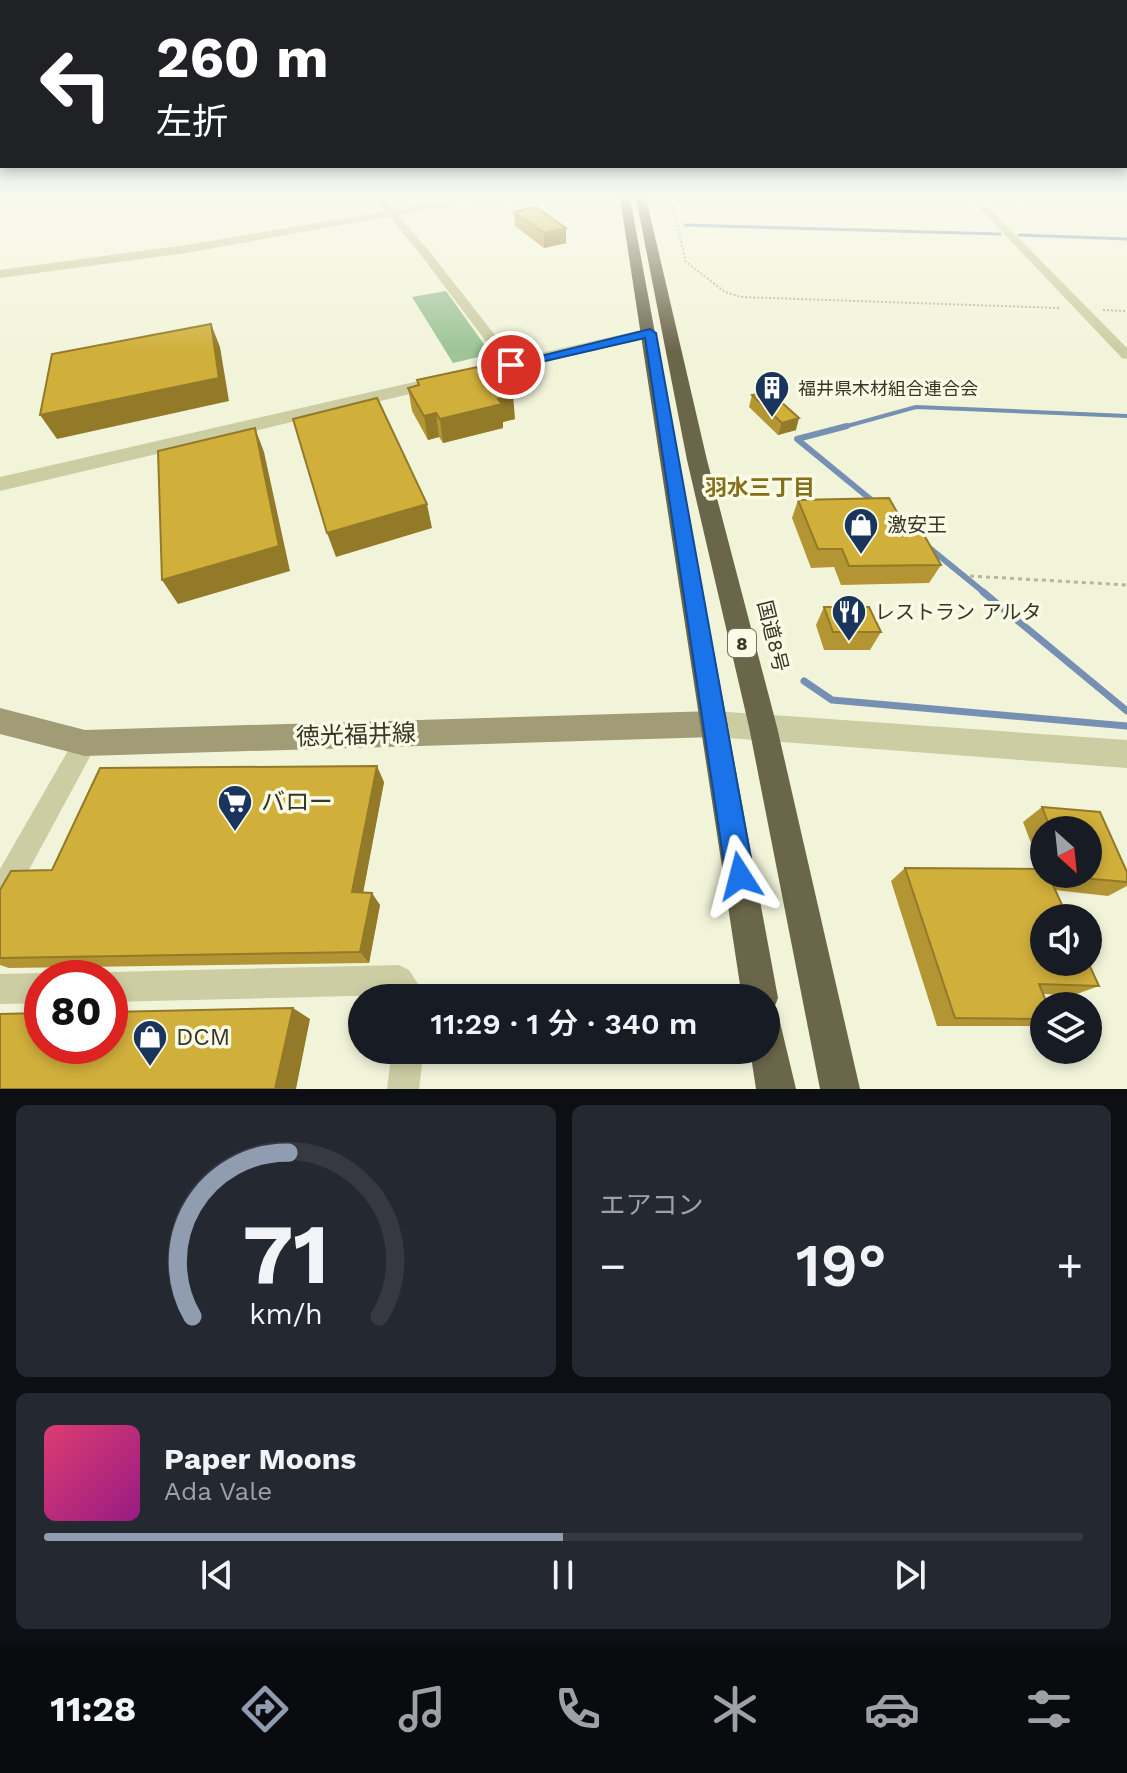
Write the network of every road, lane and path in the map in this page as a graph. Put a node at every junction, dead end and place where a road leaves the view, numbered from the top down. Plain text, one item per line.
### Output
1 (182, 249) edge
2 (419, 249) edge
3 (634, 249) edge
4 (652, 249) edge
5 (683, 249) edge
6 (1023, 249) edge
7 (0, 274) edge
8 (1082, 309) junction
9 (650, 333) junction
10 (1127, 355) edge
11 (511, 365) junction
12 (0, 484) edge
13 (970, 576) dead end
14 (1127, 585) edge
15 (0, 721) edge
16 (714, 724) junction
17 (763, 727) junction
18 (85, 743) junction
19 (1127, 754) edge
20 (0, 895) edge
21 (402, 984) edge
22 (758, 984) edge
23 (128, 987) edge
24 (24, 988) edge
25 (0, 989) edge
26 (406, 1064) edge
27 (772, 1064) edge
28 (403, 1089) edge
29 (776, 1089) edge
30 (840, 1089) edge

1 - 7 street
2 - 11 street
3 - 9 highway, 8
4 - 17 highway, 国道8号 / 8
5 - 8 path
6 - 8 street
8 - 10 street
9 - 11 street
9 - 16 highway, 8
11 - 12 street
13 - 14 path
15 - 18 main road, 徳光福井線
16 - 17 street
16 - 18 main road, 徳光福井線
16 - 22 highway, 8
17 - 19 street
17 - 30 highway, 国道8号 / 8
18 - 20 street
21 - 23 street
24 - 25 street
26 - 28 street
27 - 29 highway

